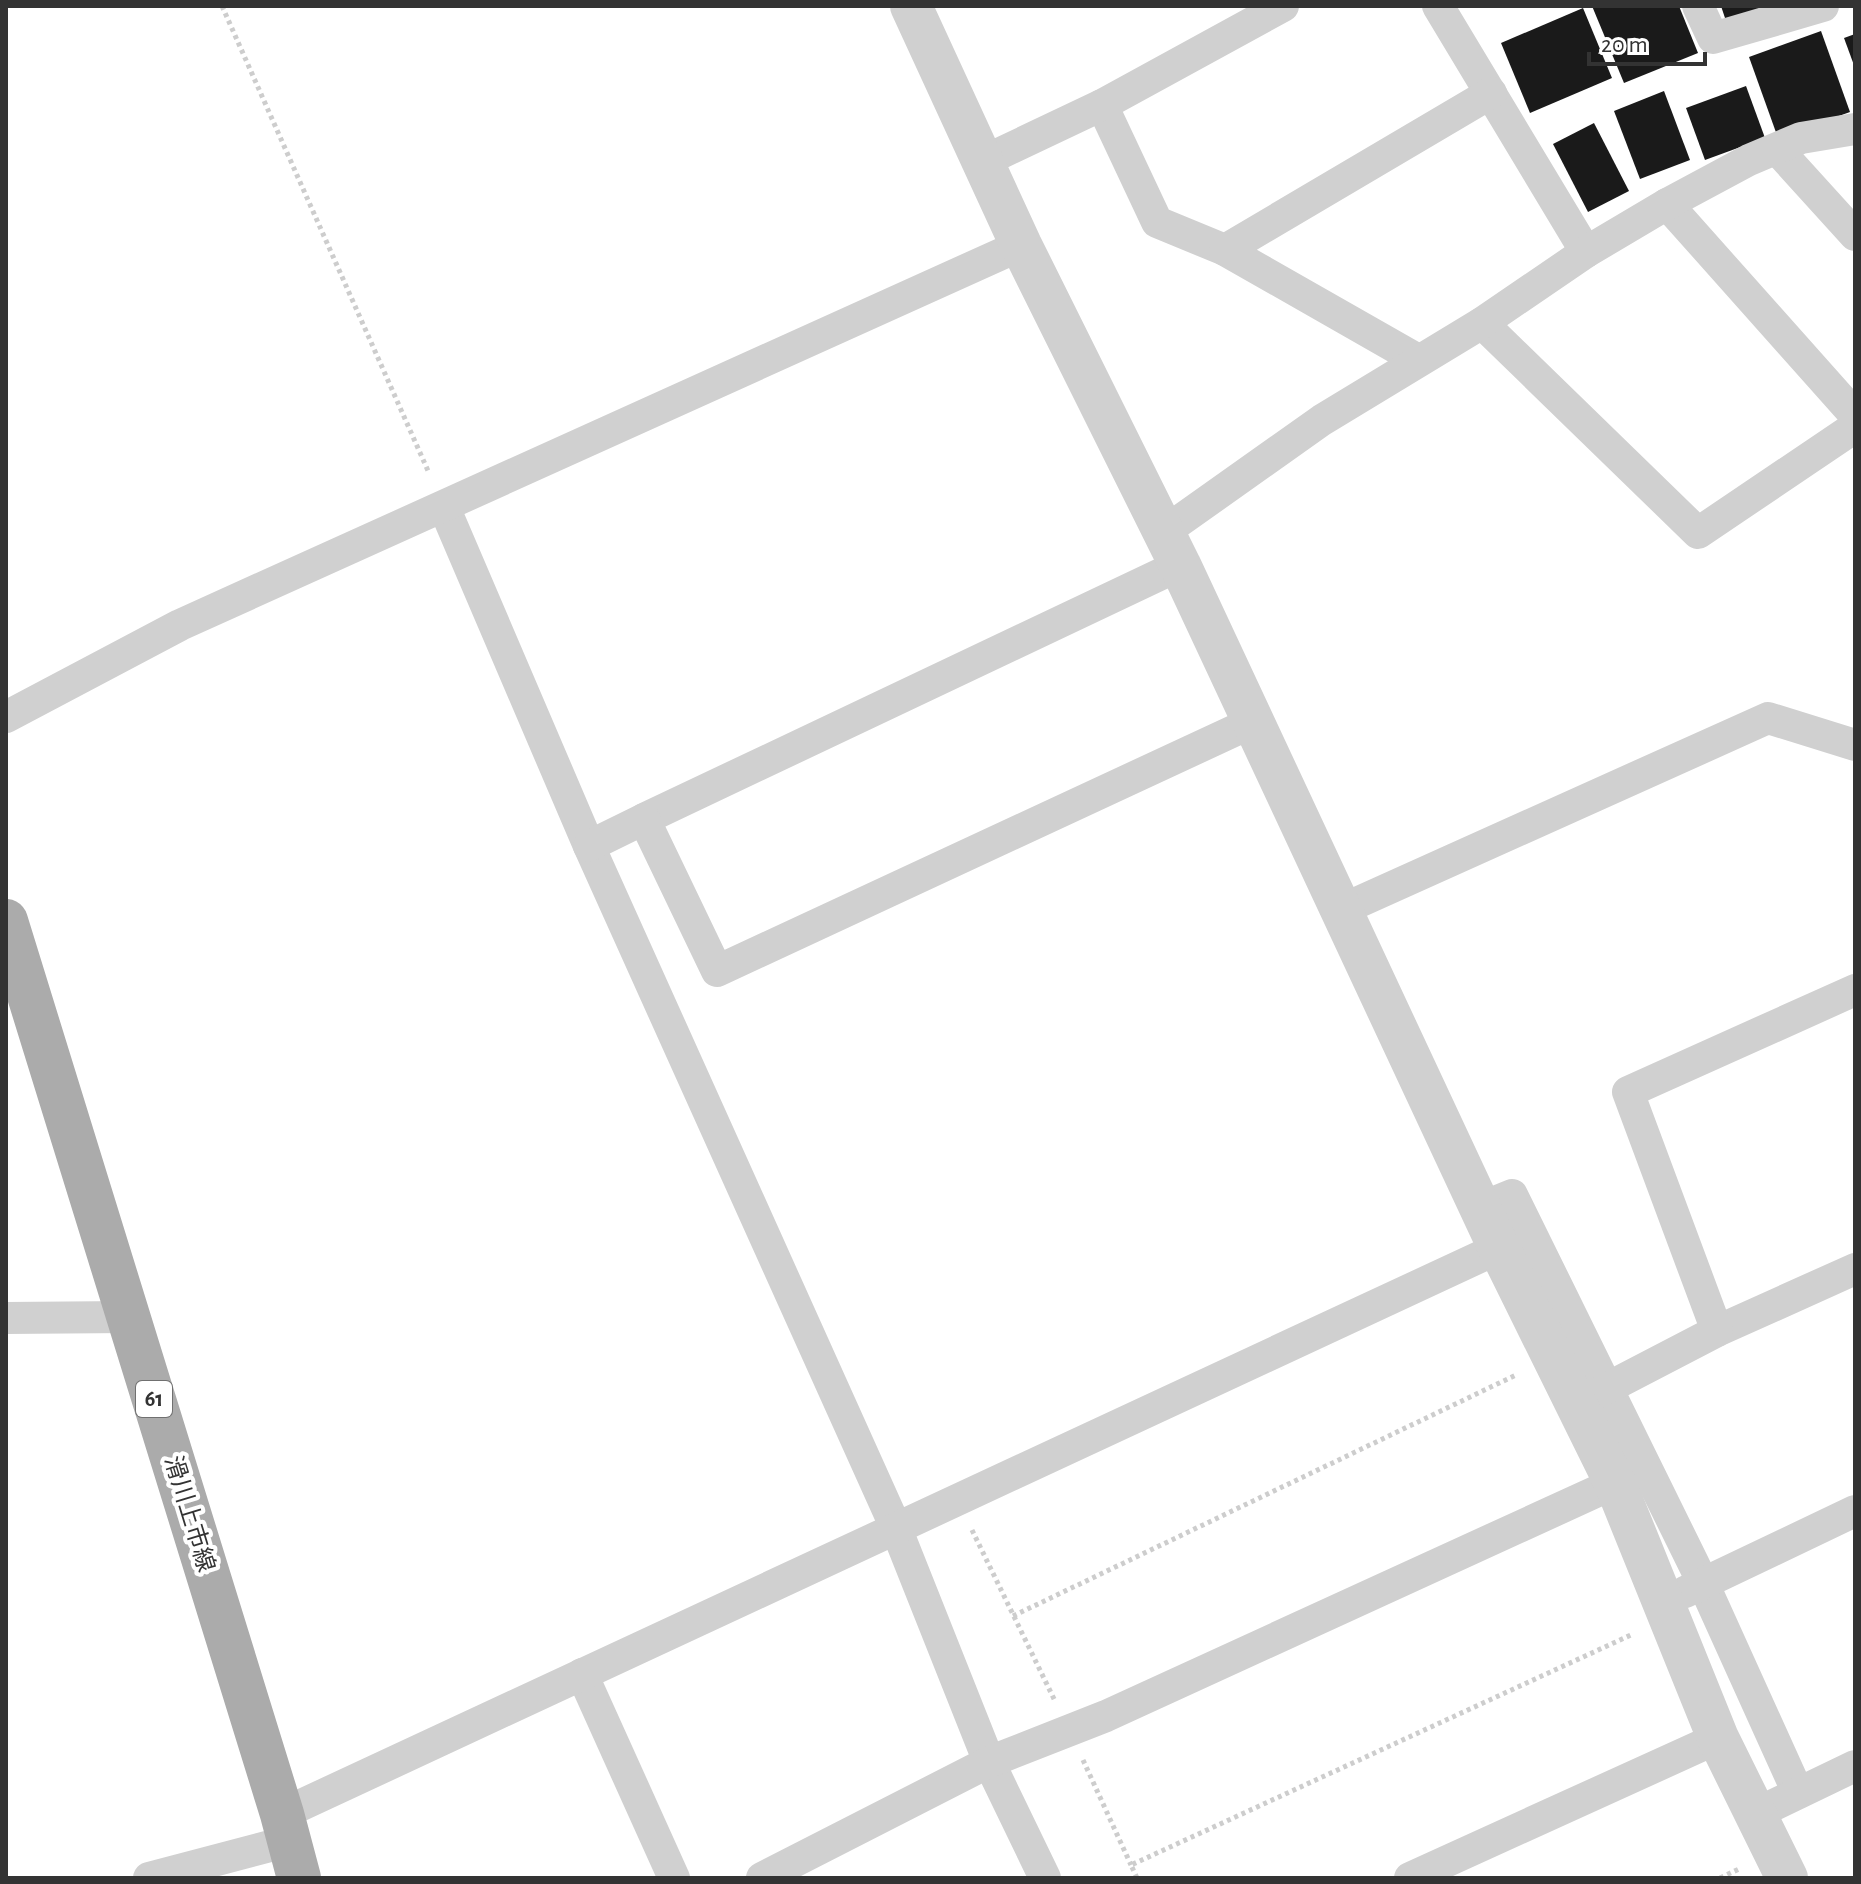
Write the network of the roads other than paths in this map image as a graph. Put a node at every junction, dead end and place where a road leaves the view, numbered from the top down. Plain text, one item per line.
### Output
1 (911, 6) edge
2 (1283, 6) edge
3 (1438, 6) edge
4 (1698, 6) edge
5 (1823, 6) edge
6 (1491, 93) junction
7 (1102, 105) junction
8 (1855, 129) edge
9 (1777, 149) junction
10 (984, 161) junction
11 (1667, 204) junction
12 (1855, 235) edge
13 (1021, 245) junction
14 (1225, 250) junction
15 (1586, 252) junction
16 (1482, 323) junction
17 (1418, 360) junction
18 (1855, 415) edge
19 (1855, 427) edge
20 (444, 507) junction
21 (1172, 548) junction
22 (6, 717) edge
23 (1253, 722) junction
24 (1855, 745) edge
25 (644, 819) junction
26 (589, 846) junction
27 (1341, 910) junction
28 (6, 921) edge
29 (1855, 990) edge
30 (1480, 1208) junction
31 (1499, 1248) junction
32 (1855, 1269) edge
33 (128, 1317) junction
34 (6, 1318) edge
35 (1717, 1331) junction
36 (1592, 1396) junction
37 (1615, 1483) junction
38 (1855, 1511) edge
39 (896, 1528) junction
40 (1703, 1583) junction
41 (1666, 1610) junction
42 (582, 1674) junction
43 (1718, 1738) junction
44 (989, 1762) junction
45 (1855, 1766) edge
46 (1798, 1793) junction
47 (1755, 1814) junction
48 (290, 1844) edge
49 (149, 1878) edge
50 (674, 1878) edge
51 (762, 1878) edge
52 (1045, 1878) edge
53 (1410, 1878) edge
54 (1787, 1878) edge

1 - 10 street
2 - 7 street
3 - 6 street
4 - 5 street
6 - 14 street
6 - 15 street
7 - 10 street
7 - 14 street
8 - 9 street
9 - 11 street
9 - 12 street
10 - 13 street
11 - 15 street
11 - 18 street
13 - 20 street
13 - 21 street
14 - 17 street
15 - 16 street
16 - 17 street
16 - 19 street
17 - 21 street
20 - 22 street
20 - 26 street
21 - 23 street
21 - 25 street
23 - 25 street
23 - 27 street
24 - 27 street
25 - 26 street
26 - 39 street
27 - 30 street
28 - 33 main road, 滑川上市線 / 61
29 - 35 street
30 - 31 street
30 - 36 street
31 - 36 street
31 - 39 street
32 - 35 street
33 - 34 street
33 - 48 main road, 滑川上市線 / 61
35 - 36 street
36 - 37 street
36 - 40 street
37 - 41 street
37 - 44 street
38 - 40 street
39 - 42 street
39 - 44 street
40 - 41 street
40 - 46 street
41 - 43 street
42 - 48 street
42 - 50 street
43 - 47 street
43 - 53 street
44 - 51 street
44 - 52 street
45 - 46 street
46 - 47 street
47 - 54 street
48 - 49 street

